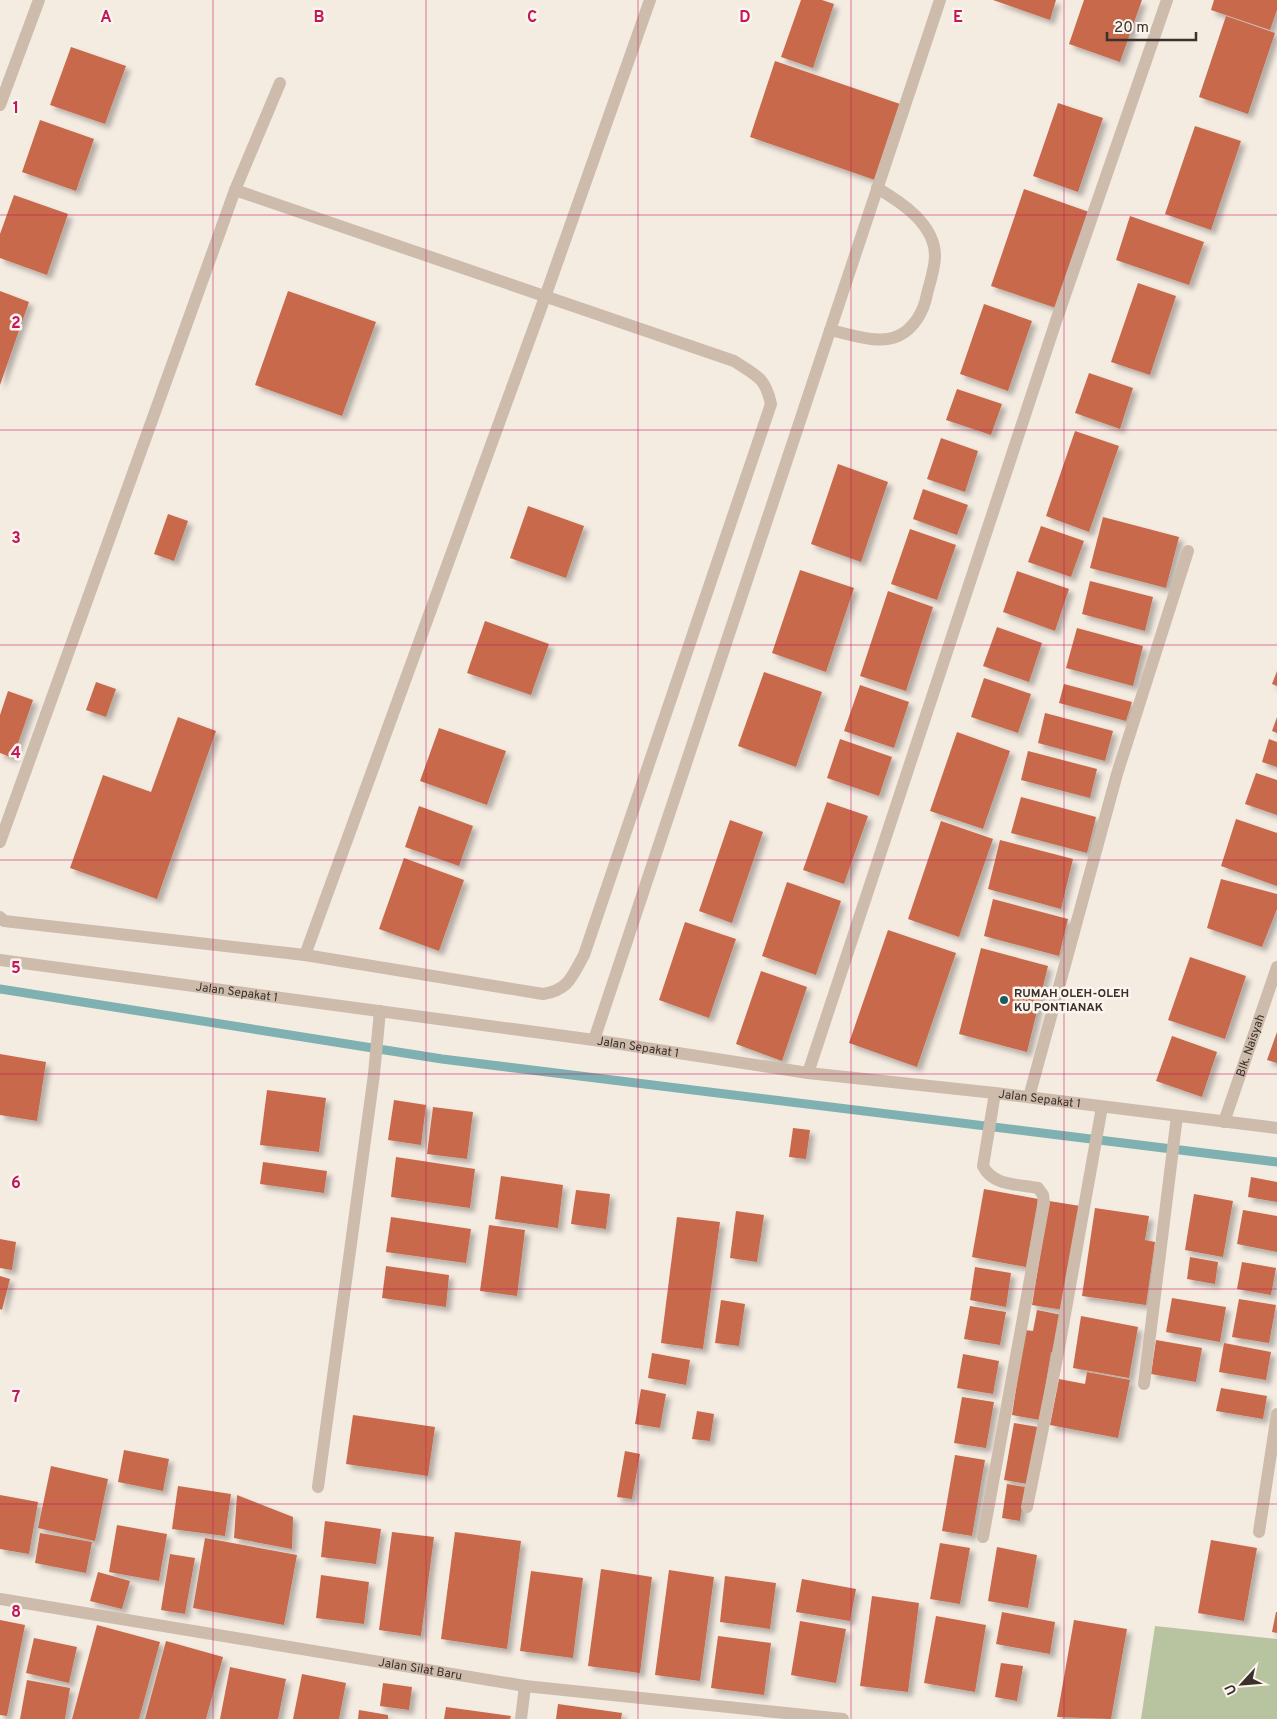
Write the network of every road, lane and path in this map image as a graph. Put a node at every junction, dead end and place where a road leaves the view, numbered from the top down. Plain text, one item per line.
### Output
1 (39, 0) edge
2 (650, 0) edge
3 (940, 0) edge
4 (1167, 0) edge
5 (280, 83) dead end
6 (0, 105) edge
7 (877, 188) junction
8 (235, 190) junction
9 (545, 297) junction
10 (830, 330) junction
11 (1188, 551) dead end
12 (0, 842) edge
13 (0, 917) edge
14 (305, 955) junction
15 (0, 960) edge
16 (1277, 967) edge
17 (380, 1011) junction
18 (594, 1040) junction
19 (808, 1073) junction
20 (995, 1093) junction
21 (1029, 1097) junction
22 (1102, 1107) junction
23 (1178, 1116) junction
24 (1224, 1122) junction
25 (1277, 1128) edge
26 (1144, 1384) dead end
27 (1277, 1414) edge
28 (318, 1487) dead end
29 (1027, 1508) dead end
30 (1259, 1532) dead end
31 (983, 1537) dead end
32 (0, 1599) edge
33 (525, 1686) junction
34 (521, 1719) edge
35 (843, 1719) edge

1 - 6 street
2 - 9 street
3 - 7 street
4 - 19 street
5 - 8 street
7 - 10 street
7 - 10 street
8 - 9 street
8 - 12 street
9 - 14 street
9 - 14 street
10 - 18 street
11 - 21 street
13 - 14 street
15 - 17 street, Jalan Sepakat 1
16 - 24 street, Blk. Naisyah
17 - 18 street, Jalan Sepakat 1
17 - 28 street
18 - 19 street, Jalan Sepakat 1
19 - 20 street, Jalan Sepakat 1
20 - 21 street, Jalan Sepakat 1
20 - 31 street
21 - 22 street, Jalan Sepakat 1
22 - 23 street, Jalan Sepakat 1
22 - 29 street
23 - 24 street, Jalan Sepakat 1
23 - 26 street
24 - 25 street, Jalan Sepakat 1
27 - 30 street
32 - 33 street, Jalan Silat Baru
33 - 34 street
33 - 35 street, Jalan Silat Baru

